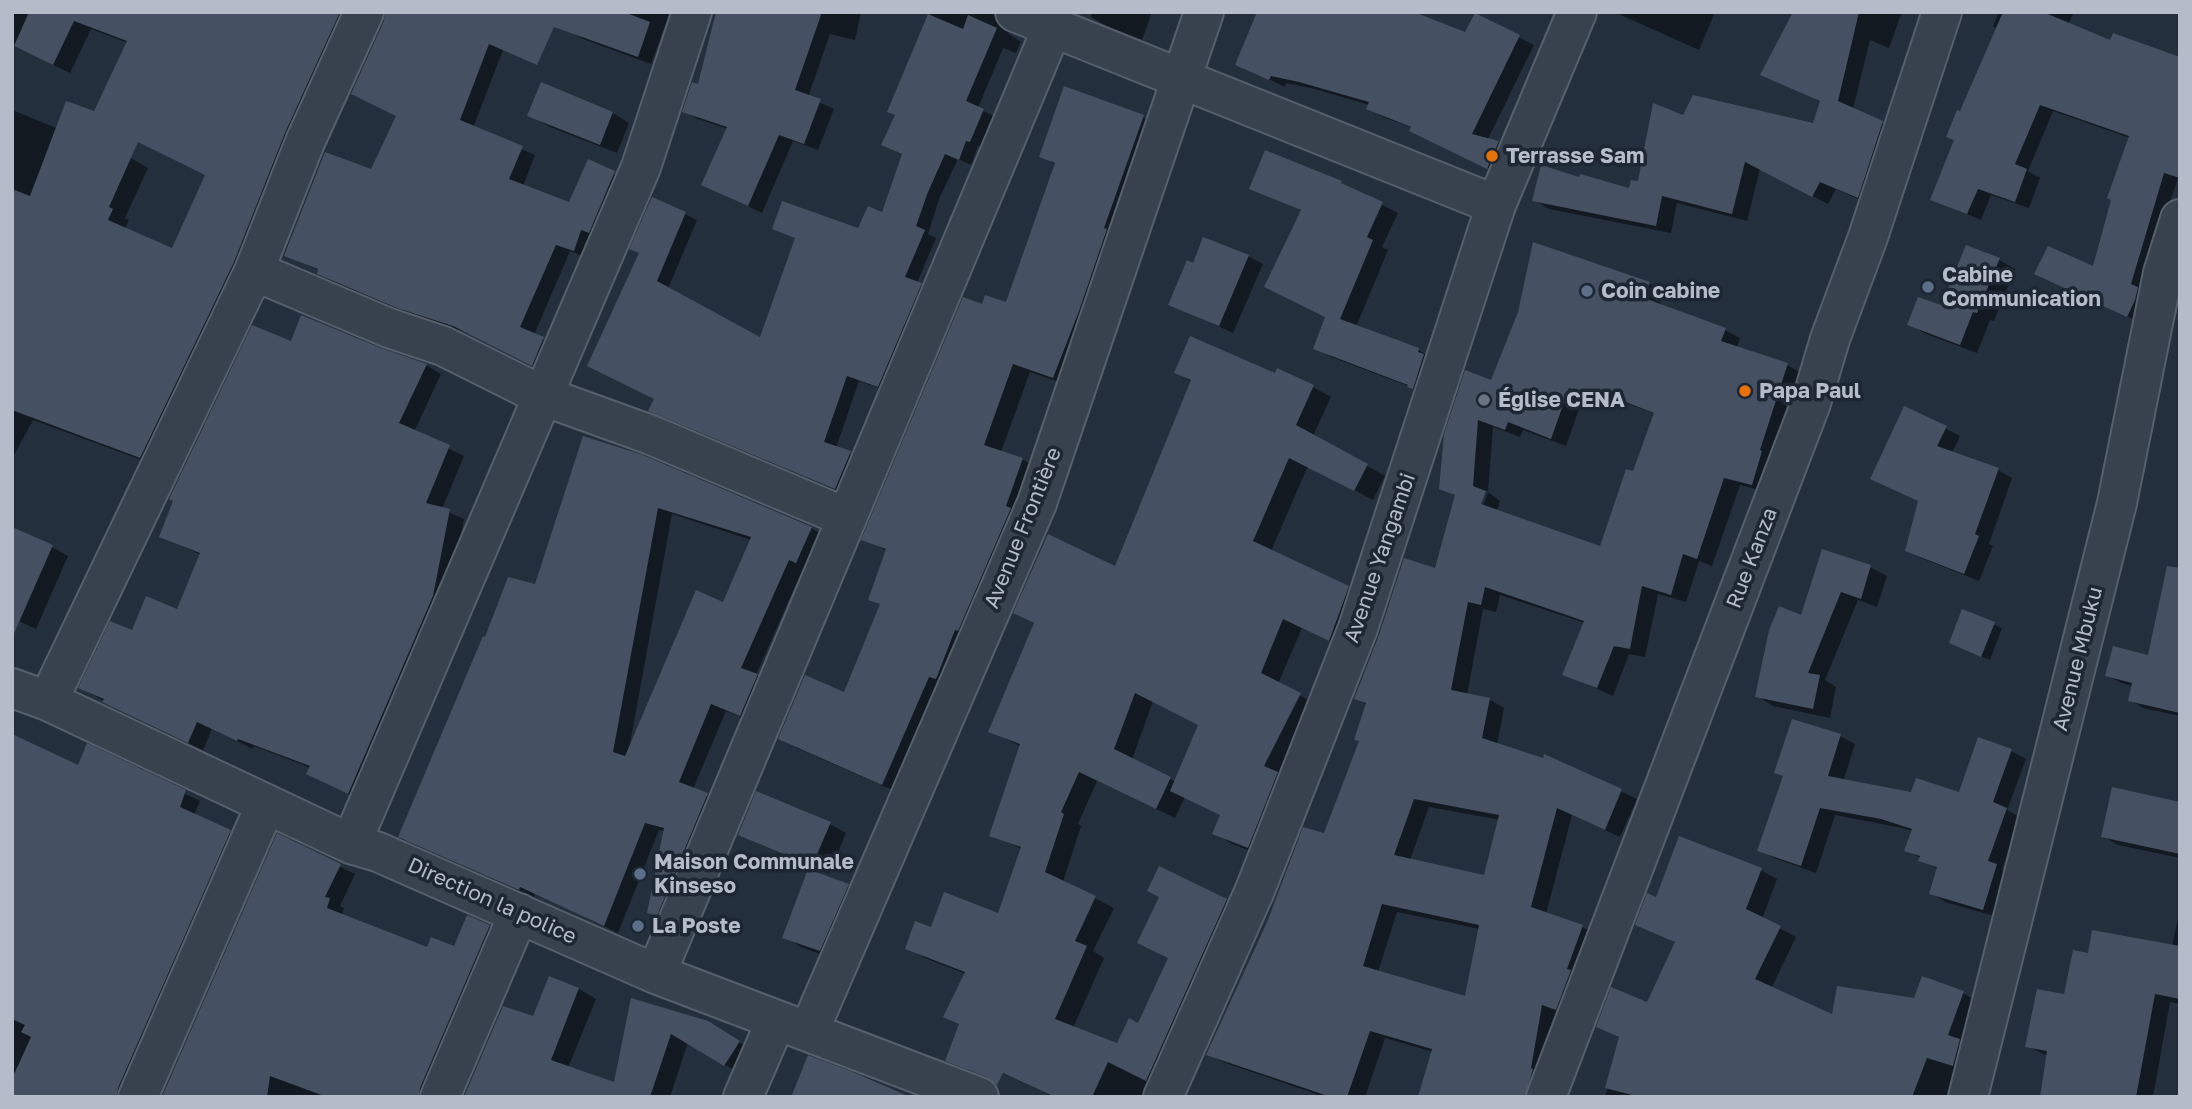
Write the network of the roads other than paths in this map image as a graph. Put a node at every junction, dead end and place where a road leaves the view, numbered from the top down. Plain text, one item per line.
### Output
1 (364, 12) edge
2 (692, 12) edge
3 (1016, 12) edge
4 (1204, 12) edge
5 (1577, 12) edge
6 (1942, 12) edge
7 (1053, 26) junction
8 (1180, 79) junction
9 (1496, 205) junction
10 (2180, 219) edge
11 (254, 271) junction
12 (543, 396) junction
13 (845, 517) junction
14 (12, 688) edge
15 (48, 701) junction
16 (265, 804) junction
17 (351, 844) junction
18 (519, 912) junction
19 (656, 974) junction
20 (792, 1026) junction
21 (138, 1097) edge
22 (440, 1097) edge
23 (743, 1097) edge
24 (979, 1097) edge
25 (1163, 1097) edge
26 (1546, 1097) edge
27 (1968, 1097) edge

1 - 11 street
2 - 12 street
3 - 7 street
4 - 8 street, Avenue Frontière
5 - 9 street, Avenue Yangambi
6 - 26 street, Rue Kanza
7 - 8 street
7 - 13 street
8 - 9 street
8 - 20 street, Avenue Frontière
9 - 25 street, Avenue Yangambi
10 - 27 street, Avenue Mbuku
11 - 12 street
11 - 15 street
12 - 13 street
12 - 17 street
13 - 19 street
14 - 15 street, Direction la police
15 - 16 street, Direction la police
16 - 17 street, Direction la police
16 - 21 street
17 - 18 street, Direction la police
18 - 19 street, Direction la police
18 - 22 street
19 - 20 street, Direction la police
20 - 23 street, Avenue Frontière
20 - 24 street, Direction la police

